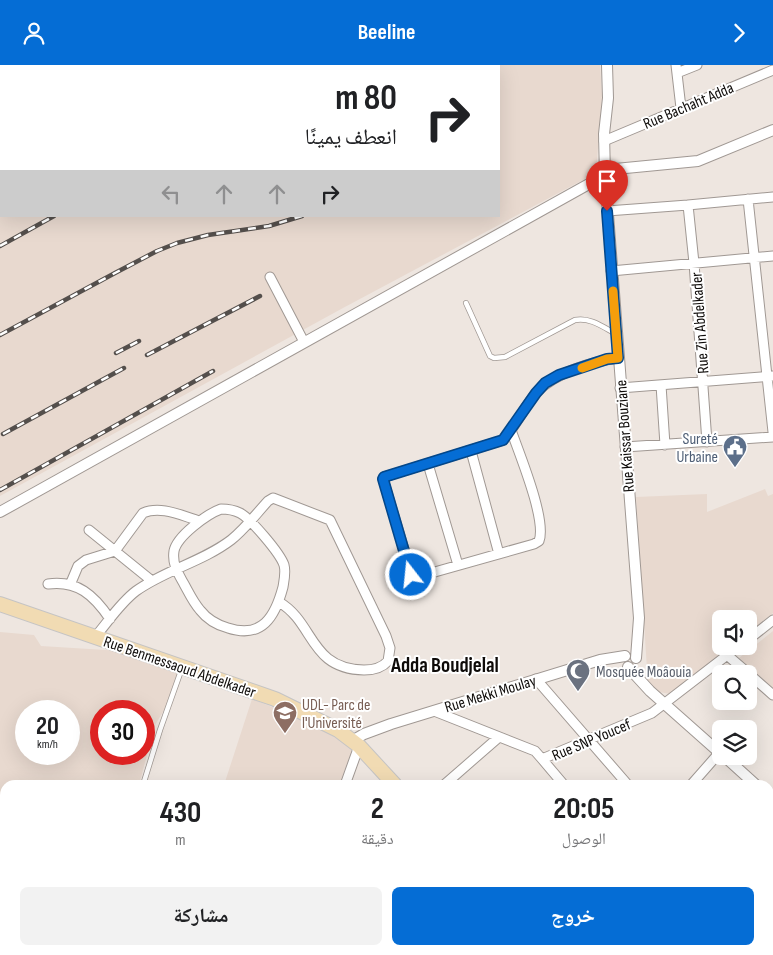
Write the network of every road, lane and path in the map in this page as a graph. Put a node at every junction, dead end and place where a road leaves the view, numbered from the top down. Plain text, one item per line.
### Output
1 (607, 65) edge
2 (697, 65) edge
3 (677, 69) edge
4 (773, 70) edge
5 (682, 108) junction
6 (773, 130) edge
7 (604, 141) junction
8 (605, 173) junction
9 (773, 197) edge
10 (748, 199) junction
11 (688, 205) junction
12 (607, 211) junction
13 (773, 255) edge
14 (754, 257) junction
15 (694, 263) junction
16 (611, 271) junction
17 (270, 277) dead end
18 (466, 303) dead end
19 (616, 335) junction
20 (304, 342) junction
21 (618, 358) junction
22 (770, 377) edge
23 (703, 381) junction
24 (661, 385) junction
25 (620, 388) junction
26 (511, 430) junction
27 (773, 432) edge
28 (773, 437) edge
29 (707, 442) junction
30 (665, 445) junction
31 (625, 447) junction
32 (471, 451) junction
33 (428, 463) junction
34 (0, 512) edge
35 (200, 521) junction
36 (250, 522) junction
37 (89, 530) dead end
38 (114, 551) junction
39 (499, 554) junction
40 (458, 565) junction
41 (176, 569) junction
42 (152, 581) junction
43 (48, 584) dead end
44 (70, 585) junction
45 (279, 602) junction
46 (0, 604) edge
47 (110, 619) junction
48 (773, 620) edge
49 (757, 633) edge
50 (95, 637) junction
51 (728, 655) joint
52 (630, 660) junction
53 (739, 665) edge
54 (182, 667) junction
55 (536, 679) junction
56 (757, 681) edge
57 (773, 695) edge
58 (665, 704) junction
59 (434, 711) junction
60 (499, 737) junction
61 (588, 739) junction
62 (356, 743) junction
63 (712, 745) edge
64 (542, 759) junction
65 (712, 764) edge
66 (734, 765) edge
67 (145, 780) edge
68 (346, 780) edge
69 (390, 780) edge
70 (450, 780) edge
71 (560, 780) edge
72 (624, 780) edge
73 (696, 780) edge
74 (751, 780) edge

1 - 7 street, Rue Kaissar Bouziane
2 - 3 street
3 - 5 street
4 - 5 street, Rue Bachaht Adda
5 - 7 street, Rue Bachaht Adda
6 - 8 street
7 - 8 street, Rue Kaissar Bouziane
8 - 12 street, Rue Kaissar Bouziane
8 - 20 street
9 - 10 street
10 - 11 street
10 - 14 street
11 - 12 street
11 - 15 street, Rue Zin Abdelkader
12 - 16 street, Rue Kaissar Bouziane
13 - 14 street
14 - 15 street
14 - 22 street
15 - 16 street
15 - 23 street, Rue Zin Abdelkader
16 - 19 street, Rue Kaissar Bouziane
17 - 20 street
18 - 19 lane
19 - 21 street, Rue Kaissar Bouziane
20 - 34 street
21 - 25 street, Rue Kaissar Bouziane
21 - 26 street
22 - 23 street
22 - 27 street
23 - 24 street
23 - 29 street, Rue Zin Abdelkader
24 - 25 street
24 - 30 street
25 - 31 street, Rue Kaissar Bouziane
26 - 32 street
26 - 39 street
28 - 29 street
29 - 30 street
30 - 31 street
31 - 52 street, Rue Kaissar Bouziane
32 - 33 street
32 - 39 street
33 - 40 street
33 - 40 street
35 - 36 street
35 - 38 street
35 - 41 street
36 - 41 street
36 - 45 street
36 - 45 street
37 - 38 street
38 - 42 street
38 - 44 street
39 - 40 street
41 - 42 street
41 - 45 street
42 - 47 street
43 - 44 street
44 - 47 street
46 - 50 main road, Rue Benmessaoud Abdelkader
47 - 50 street
48 - 49 street
50 - 54 main road, Rue Benmessaoud Abdelkader
51 - 53 street
51 - 58 street, Rue SNP Youcef
52 - 55 street, Rue Mekki Moulay
52 - 58 street
54 - 62 main road, Rue Benmessaoud Abdelkader
54 - 67 lane
55 - 59 street, Rue Mekki Moulay
55 - 61 street
56 - 57 street
58 - 61 street, Rue SNP Youcef
58 - 63 street
59 - 60 street, Rue SNP Youcef
59 - 62 street, Rue Mekki Moulay
60 - 64 street, Rue SNP Youcef
60 - 70 street
61 - 64 street, Rue SNP Youcef
61 - 72 street
62 - 68 street
62 - 69 main road, Rue Benmessaoud Abdelkader
64 - 71 street
65 - 73 street
66 - 74 street

